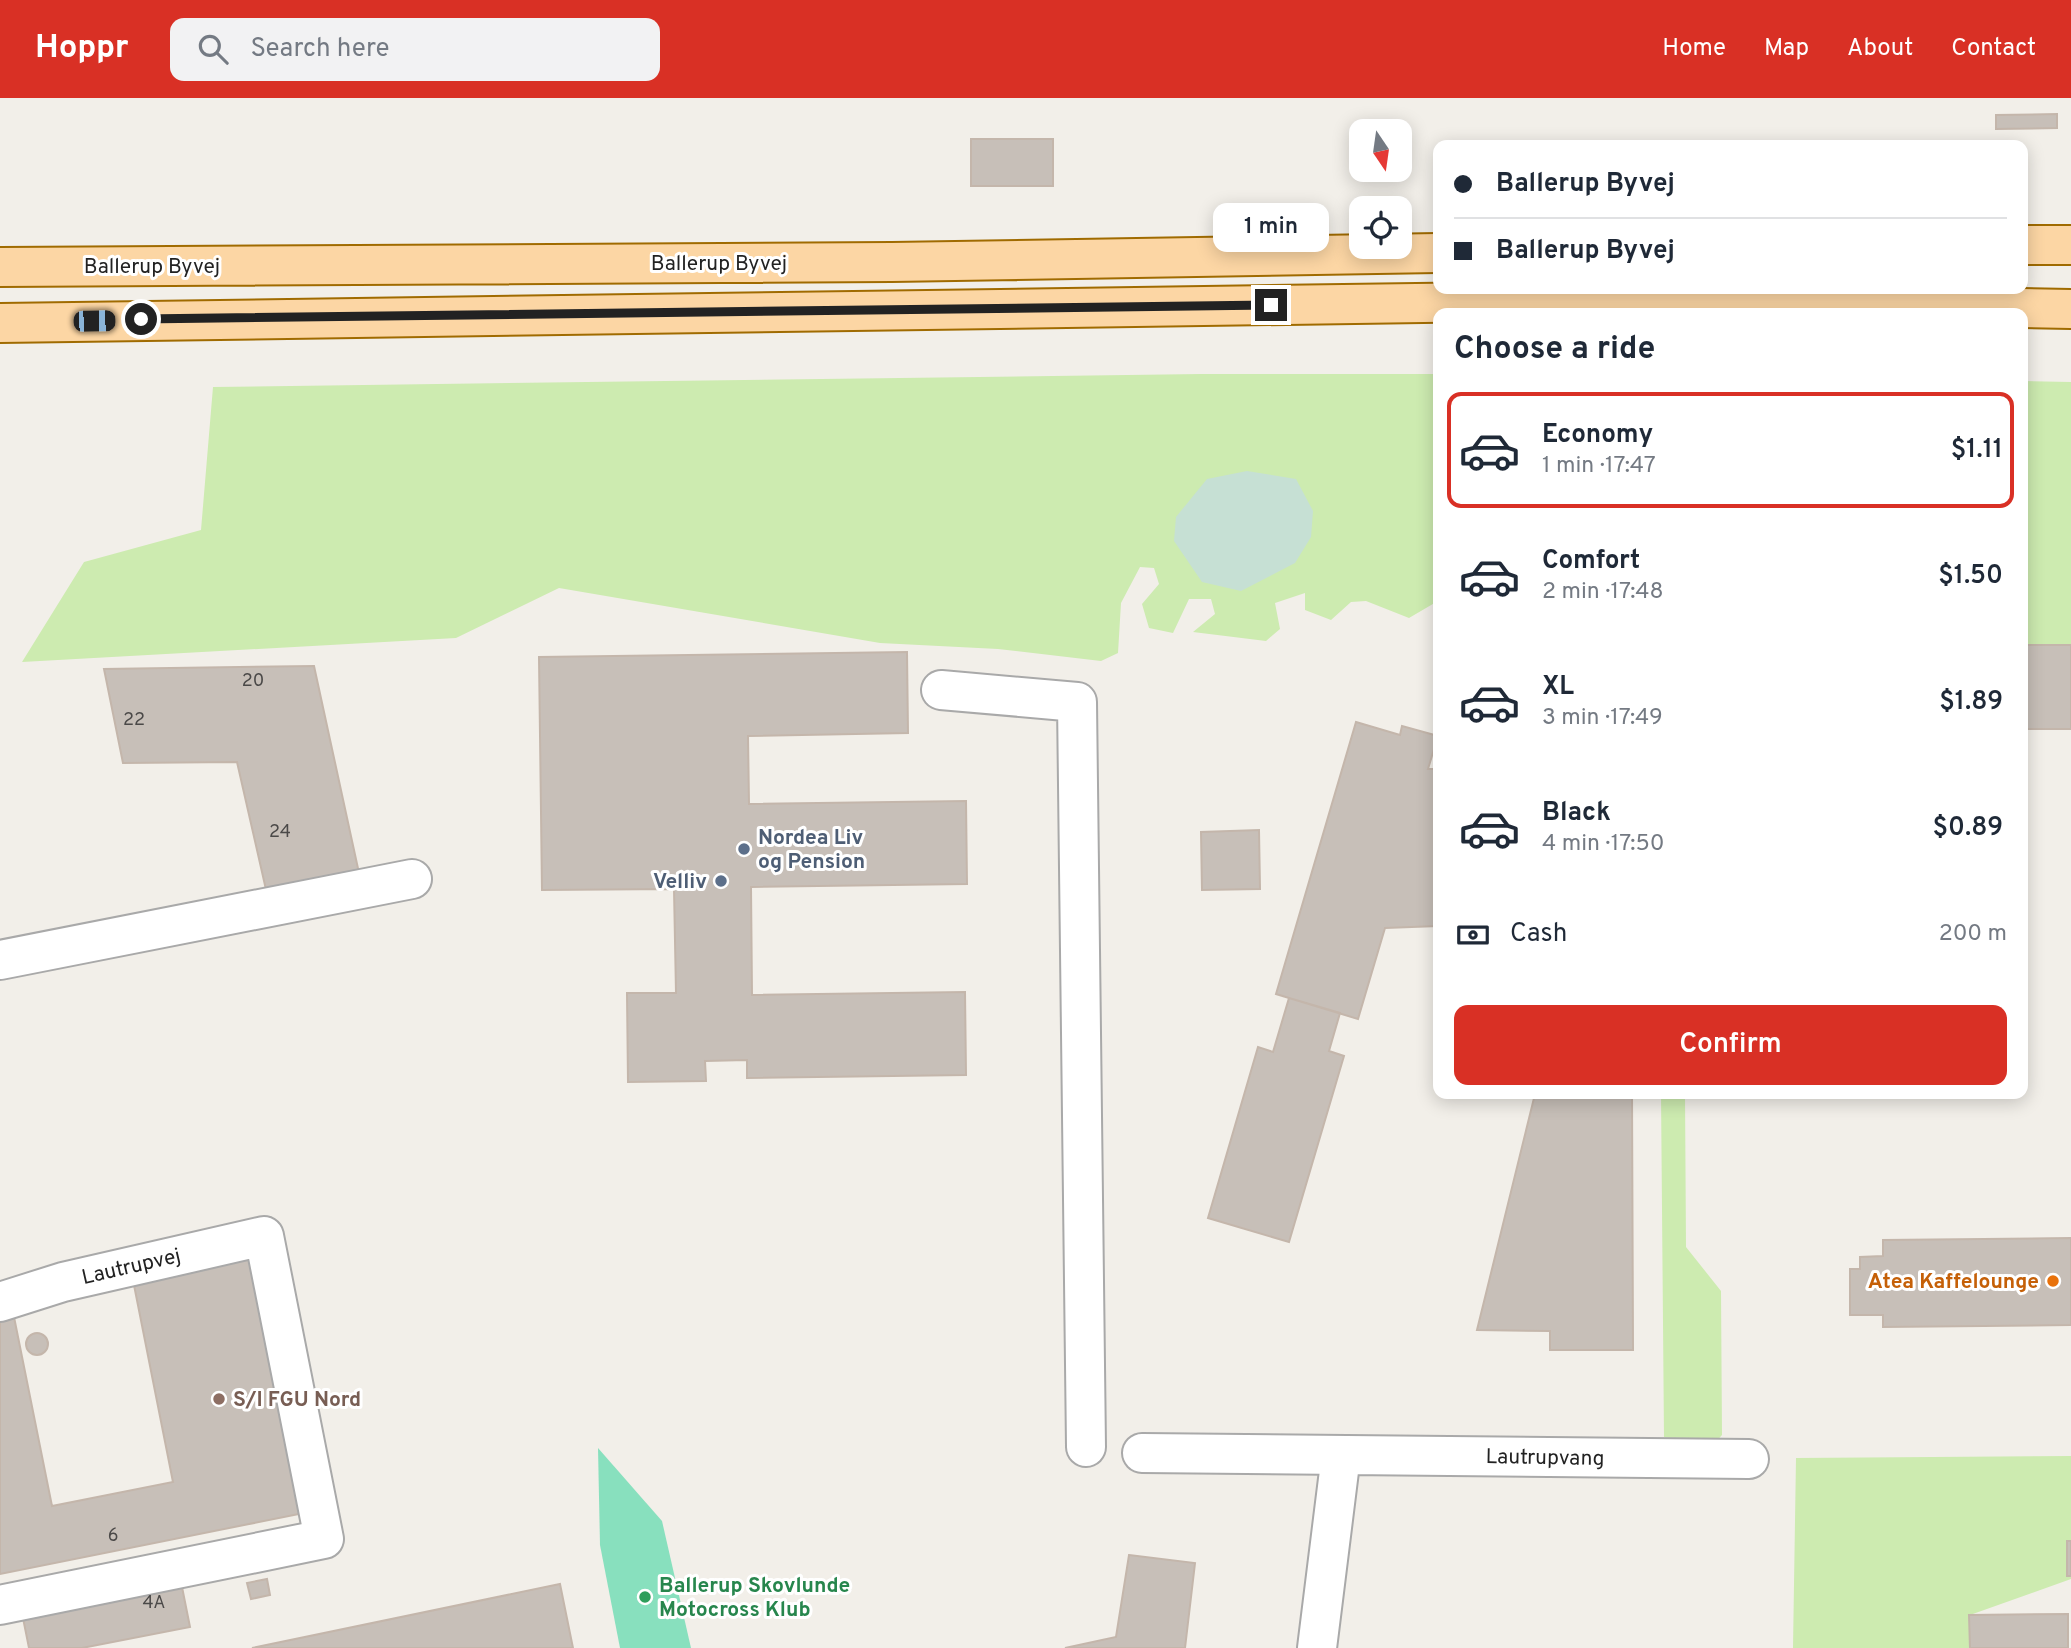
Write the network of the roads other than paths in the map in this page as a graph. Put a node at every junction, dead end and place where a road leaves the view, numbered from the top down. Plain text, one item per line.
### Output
1 (2028, 245) edge
2 (2071, 245) edge
3 (1433, 253) edge
4 (0, 267) edge
5 (2022, 308) edge
6 (2028, 308) edge
7 (2071, 309) edge
8 (0, 323) edge
9 (941, 690) dead end
10 (412, 879) dead end
11 (0, 960) edge
12 (0, 1302) edge
13 (1086, 1447) dead end
14 (1142, 1453) dead end
15 (1341, 1455) junction
16 (1749, 1459) dead end
17 (0, 1605) edge
18 (1317, 1648) edge

1 - 2 main road
3 - 4 main road, Ballerup Byvej
5 - 8 main road
6 - 7 main road
9 - 13 street
10 - 11 street
12 - 17 street, Lautrupvej
14 - 15 street, Lautrupvang
15 - 16 street, Lautrupvang
15 - 18 street

